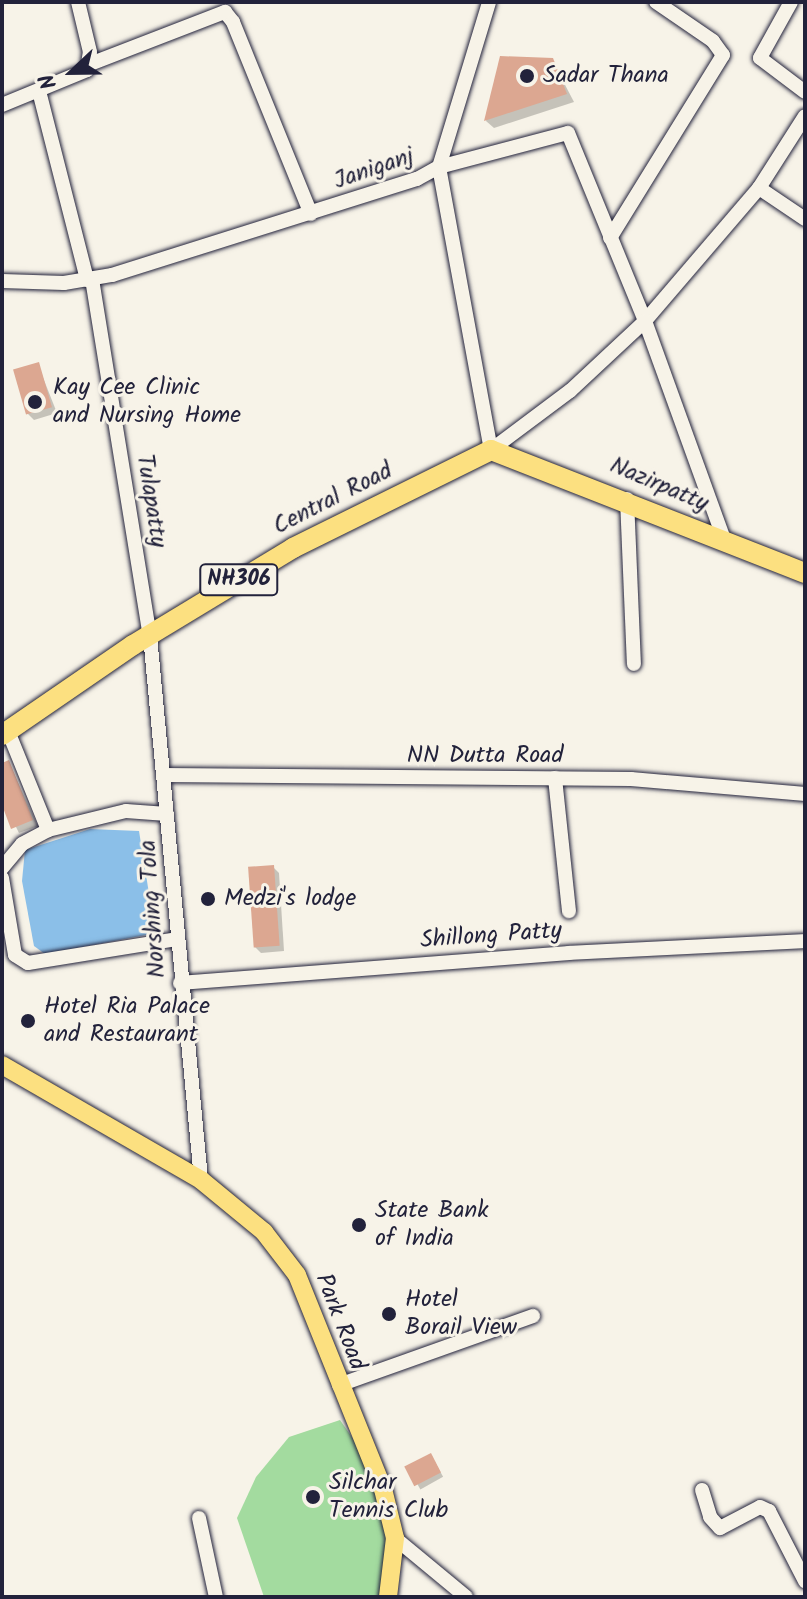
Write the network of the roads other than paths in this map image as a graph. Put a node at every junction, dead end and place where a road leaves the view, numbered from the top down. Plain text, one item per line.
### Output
1 (78, 2) edge
2 (489, 2) edge
3 (656, 2) edge
4 (791, 2) edge
5 (223, 7) edge
6 (90, 64) junction
7 (39, 91) junction
8 (805, 92) edge
9 (2, 105) edge
10 (805, 116) edge
11 (439, 167) junction
12 (759, 188) junction
13 (311, 214) junction
14 (805, 219) edge
15 (610, 238) junction
16 (90, 279) junction
17 (2, 281) edge
18 (645, 321) junction
19 (491, 450) junction
20 (627, 499) junction
21 (725, 542) junction
22 (805, 573) edge
23 (150, 636) junction
24 (634, 664) dead end
25 (5, 733) edge
26 (164, 775) junction
27 (555, 778) junction
28 (805, 794) edge
29 (167, 814) junction
30 (48, 830) junction
31 (2, 868) edge
32 (2, 878) edge
33 (569, 911) dead end
34 (178, 939) junction
35 (805, 941) edge
36 (180, 983) junction
37 (2, 1065) edge
38 (201, 1180) junction
39 (533, 1316) dead end
40 (339, 1385) junction
41 (702, 1490) dead end
42 (199, 1518) dead end
43 (395, 1538) junction
44 (805, 1581) edge
45 (216, 1597) edge
46 (388, 1597) edge
47 (466, 1597) edge

1 - 6 street
2 - 11 street
3 - 15 street
4 - 8 street
5 - 6 street
5 - 13 street
6 - 7 street
7 - 9 street
7 - 16 street, Tulapatty
10 - 12 street
11 - 13 street, Janiganj
11 - 15 street
11 - 19 street, Janiganj
12 - 14 street
12 - 18 street
13 - 16 street, Janiganj
15 - 18 street
16 - 17 street, Janiganj
16 - 23 street, Tulapatty
18 - 19 street
18 - 21 street
19 - 20 highway, Nazirpatty
19 - 23 highway, Central Road / NH306
20 - 21 highway, Nazirpatty
20 - 24 street
21 - 22 highway, Nazirpatty
23 - 25 highway, Central Road / NH306
23 - 26 street, Norshing Tola
25 - 30 street
26 - 27 street, NN Dutta Road
26 - 29 street, Norshing Tola
27 - 28 street, NN Dutta Road
27 - 33 street
29 - 30 street
29 - 34 street, Norshing Tola
30 - 31 street
32 - 34 street
34 - 36 street, Norshing Tola
35 - 36 street, Shillong Patty
36 - 38 street, Norshing Tola
37 - 38 main road, Park Road
38 - 40 main road, Park Road
39 - 40 street
40 - 43 main road, Park Road
41 - 44 street
42 - 45 street
43 - 46 main road, Park Road
43 - 47 street

